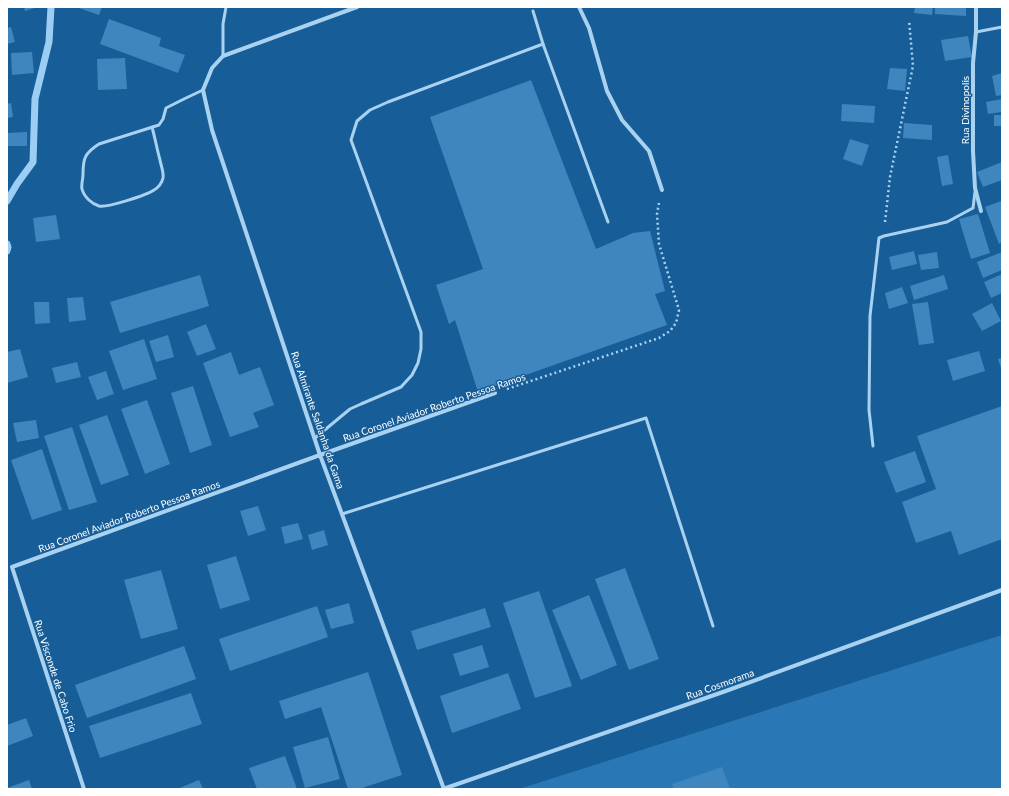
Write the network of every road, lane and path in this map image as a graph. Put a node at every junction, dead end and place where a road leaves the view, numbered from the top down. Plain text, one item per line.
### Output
1 (226, 7) edge
2 (357, 7) edge
3 (579, 7) edge
4 (976, 7) edge
5 (533, 11) dead end
6 (909, 20) dead end
7 (1002, 27) edge
8 (976, 32) junction
9 (543, 44) junction
10 (223, 56) junction
11 (203, 90) junction
12 (152, 128) junction
13 (975, 188) junction
14 (662, 190) joint
15 (981, 211) dead end
16 (608, 222) dead end
17 (884, 236) junction
18 (495, 393) joint
19 (315, 438) junction
20 (873, 446) dead end
21 (320, 455) junction
22 (342, 514) junction
23 (12, 567) joint
24 (1002, 590) edge
25 (713, 626) dead end
26 (84, 789) edge
27 (443, 789) edge

1 - 10 lane
2 - 10 street
3 - 14 street
4 - 8 street, Rua Divinopolis
5 - 9 lane
6 - 17 path
7 - 8 lane
8 - 13 street, Rua Divinopolis
9 - 16 lane
9 - 19 lane
10 - 11 street
11 - 12 lane
11 - 19 street, Rua Almirante Saldanha da Gama
12 - 12 lane
13 - 15 street, Rua Divinopolis
13 - 17 lane
14 - 18 path, Rua Coronel Aviador Roberto Pessoa Ramos
17 - 20 lane
18 - 21 street, Rua Coronel Aviador Roberto Pessoa Ramos
19 - 21 street, Rua Almirante Saldanha da Gama
21 - 22 street, Rua Almirante Saldanha da Gama
21 - 23 street, Rua Coronel Aviador Roberto Pessoa Ramos
22 - 25 lane
22 - 27 street, Rua Almirante Saldanha da Gama
23 - 26 street, Rua Visconde de Cabo Frio
24 - 27 street, Rua Cosmorama

